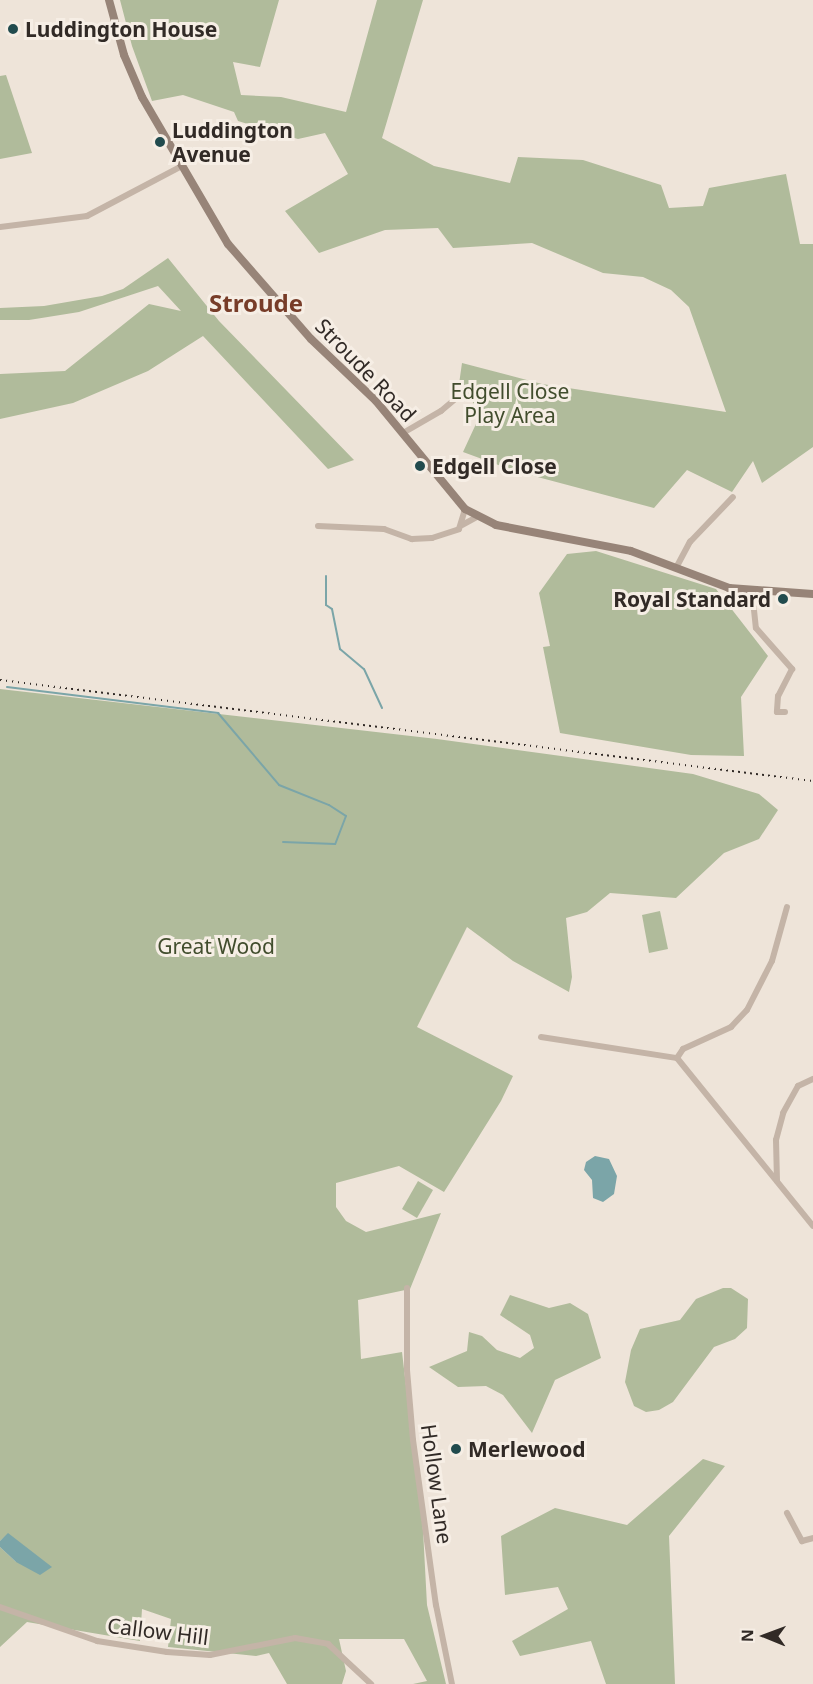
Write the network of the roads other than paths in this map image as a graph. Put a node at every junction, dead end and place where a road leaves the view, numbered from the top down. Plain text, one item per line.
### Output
1 (109, 0) edge
2 (182, 166) junction
3 (0, 227) edge
4 (461, 394) dead end
5 (403, 433) junction
6 (733, 497) dead end
7 (465, 509) junction
8 (475, 518) junction
9 (462, 525) junction
10 (318, 526) dead end
11 (676, 568) junction
12 (752, 591) junction
13 (813, 594) edge
14 (785, 712) dead end
15 (787, 907) dead end
16 (541, 1037) dead end
17 (677, 1058) junction
18 (813, 1079) edge
19 (777, 1182) junction
20 (813, 1226) edge
21 (407, 1288) dead end
22 (787, 1513) dead end
23 (813, 1538) edge
24 (0, 1607) edge
25 (371, 1684) edge
26 (452, 1684) edge

1 - 2 street, Stroude Road
2 - 3 street
2 - 5 street, Stroude Road
4 - 5 street
5 - 7 street, Stroude Road
6 - 11 street
7 - 8 street, Stroude Road
7 - 9 street
8 - 9 street
8 - 11 street, Stroude Road
9 - 10 street
11 - 12 street, Stroude Road
12 - 13 street, Stroude Road
12 - 14 street
15 - 17 street
16 - 17 street
17 - 19 street
18 - 19 street
19 - 20 street
21 - 26 street, Hollow Lane
22 - 23 street
24 - 25 street, Callow Hill

